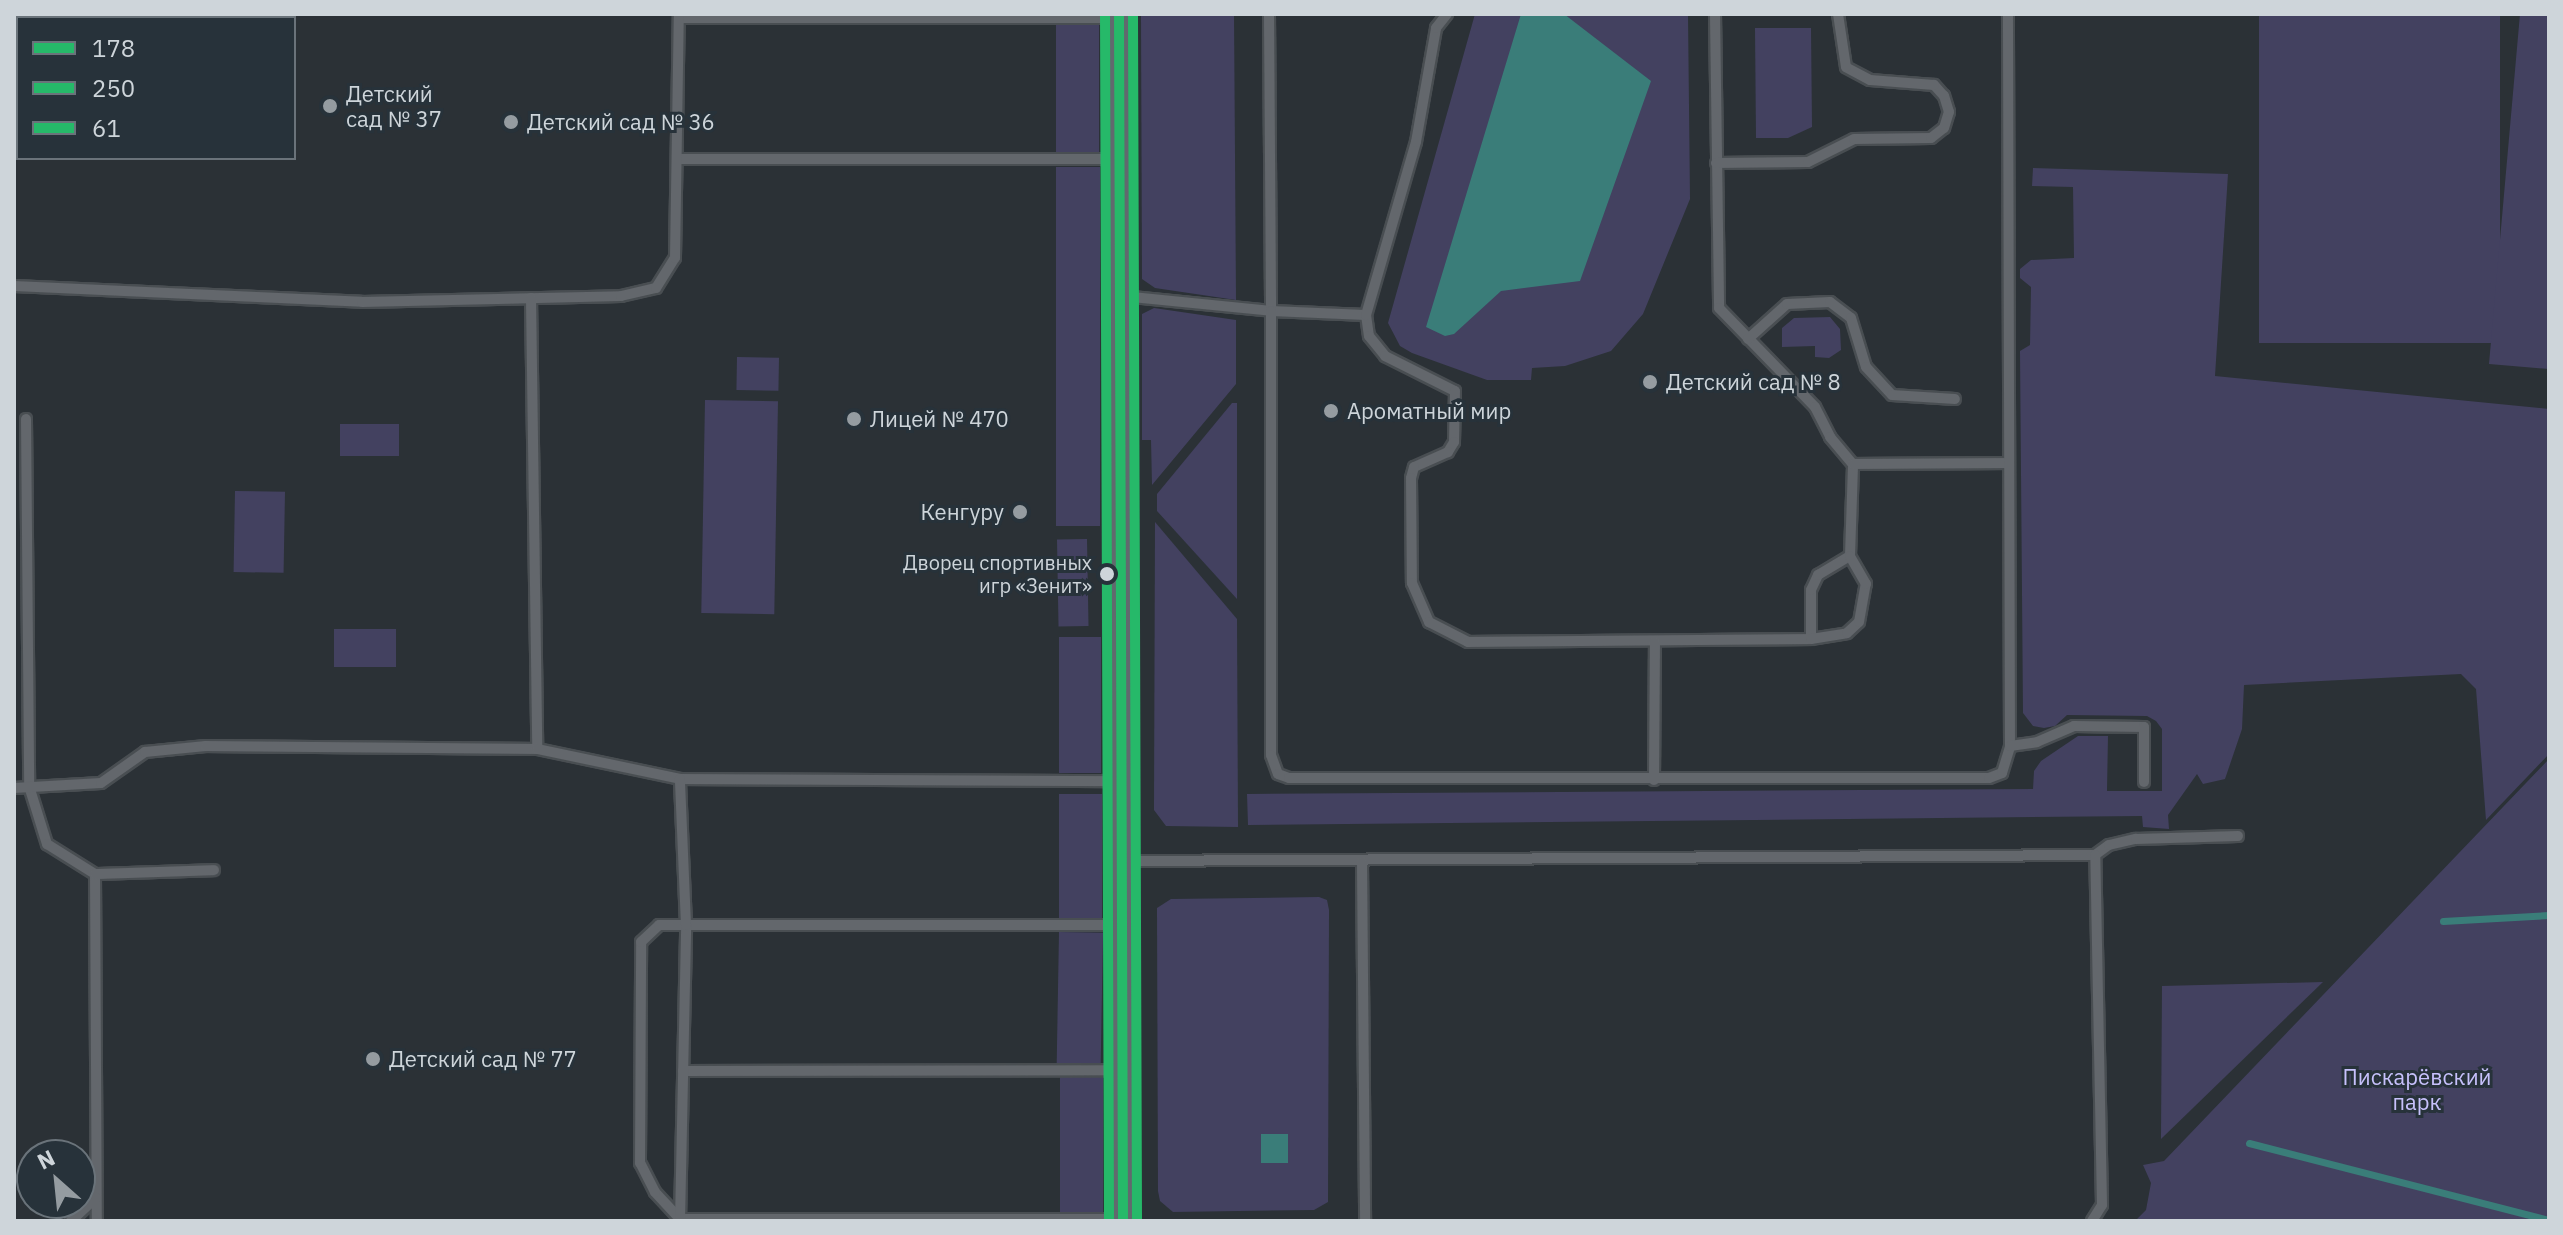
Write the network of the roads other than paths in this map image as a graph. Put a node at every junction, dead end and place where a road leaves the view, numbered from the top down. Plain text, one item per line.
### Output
1 (1269, 14) edge
2 (1433, 14) edge
3 (1447, 14) edge
4 (1715, 14) edge
5 (1838, 14) edge
6 (2008, 14) edge
7 (679, 16) edge
8 (1119, 16) edge
9 (1436, 28) junction
10 (679, 159) junction
11 (1119, 159) junction
12 (1716, 163) junction
13 (14, 286) edge
14 (1120, 295) junction
15 (531, 298) junction
16 (1271, 311) junction
17 (1366, 315) junction
18 (1748, 339) junction
19 (1955, 399) dead end
20 (26, 419) dead end
21 (2008, 463) junction
22 (1853, 464) junction
23 (1850, 556) junction
24 (1811, 639) junction
25 (1655, 642) junction
26 (2010, 746) junction
27 (537, 749) junction
28 (680, 779) junction
29 (1654, 780) junction
30 (1122, 781) junction
31 (2144, 782) dead end
32 (29, 786) junction
33 (14, 788) edge
34 (2238, 836) dead end
35 (2095, 855) junction
36 (1122, 861) junction
37 (1362, 862) junction
38 (214, 870) dead end
39 (95, 874) junction
40 (686, 925) junction
41 (1122, 925) junction
42 (1123, 1070) junction
43 (683, 1071) junction
44 (96, 1139) edge
45 (96, 1198) edge
46 (680, 1220) edge
47 (1123, 1220) edge
48 (97, 1221) edge
49 (1365, 1221) edge
50 (2092, 1221) edge

1 - 16 lane
2 - 9 lane
3 - 9 lane
4 - 12 lane
5 - 12 lane
6 - 21 lane
7 - 8 lane
7 - 10 lane
8 - 11 street
9 - 17 lane
10 - 11 lane
10 - 15 lane
11 - 14 street
12 - 18 lane
13 - 15 lane
14 - 16 lane
14 - 30 street
15 - 27 lane
16 - 17 lane
16 - 29 lane
17 - 25 lane
18 - 19 lane
18 - 22 lane
20 - 32 lane
21 - 22 lane
21 - 26 lane
22 - 23 lane
23 - 24 lane
23 - 24 lane
24 - 25 lane
25 - 29 lane
26 - 29 lane
26 - 31 lane
27 - 28 lane
27 - 32 lane
28 - 30 lane
28 - 40 lane
30 - 36 street
32 - 33 lane
32 - 39 lane
34 - 35 lane
35 - 37 lane
35 - 50 lane
36 - 37 lane
36 - 41 street
37 - 49 lane
38 - 39 lane
39 - 44 lane
40 - 41 lane
40 - 43 lane
40 - 46 lane
41 - 42 street
42 - 43 lane
42 - 47 street
43 - 46 lane
45 - 48 lane
46 - 47 lane

